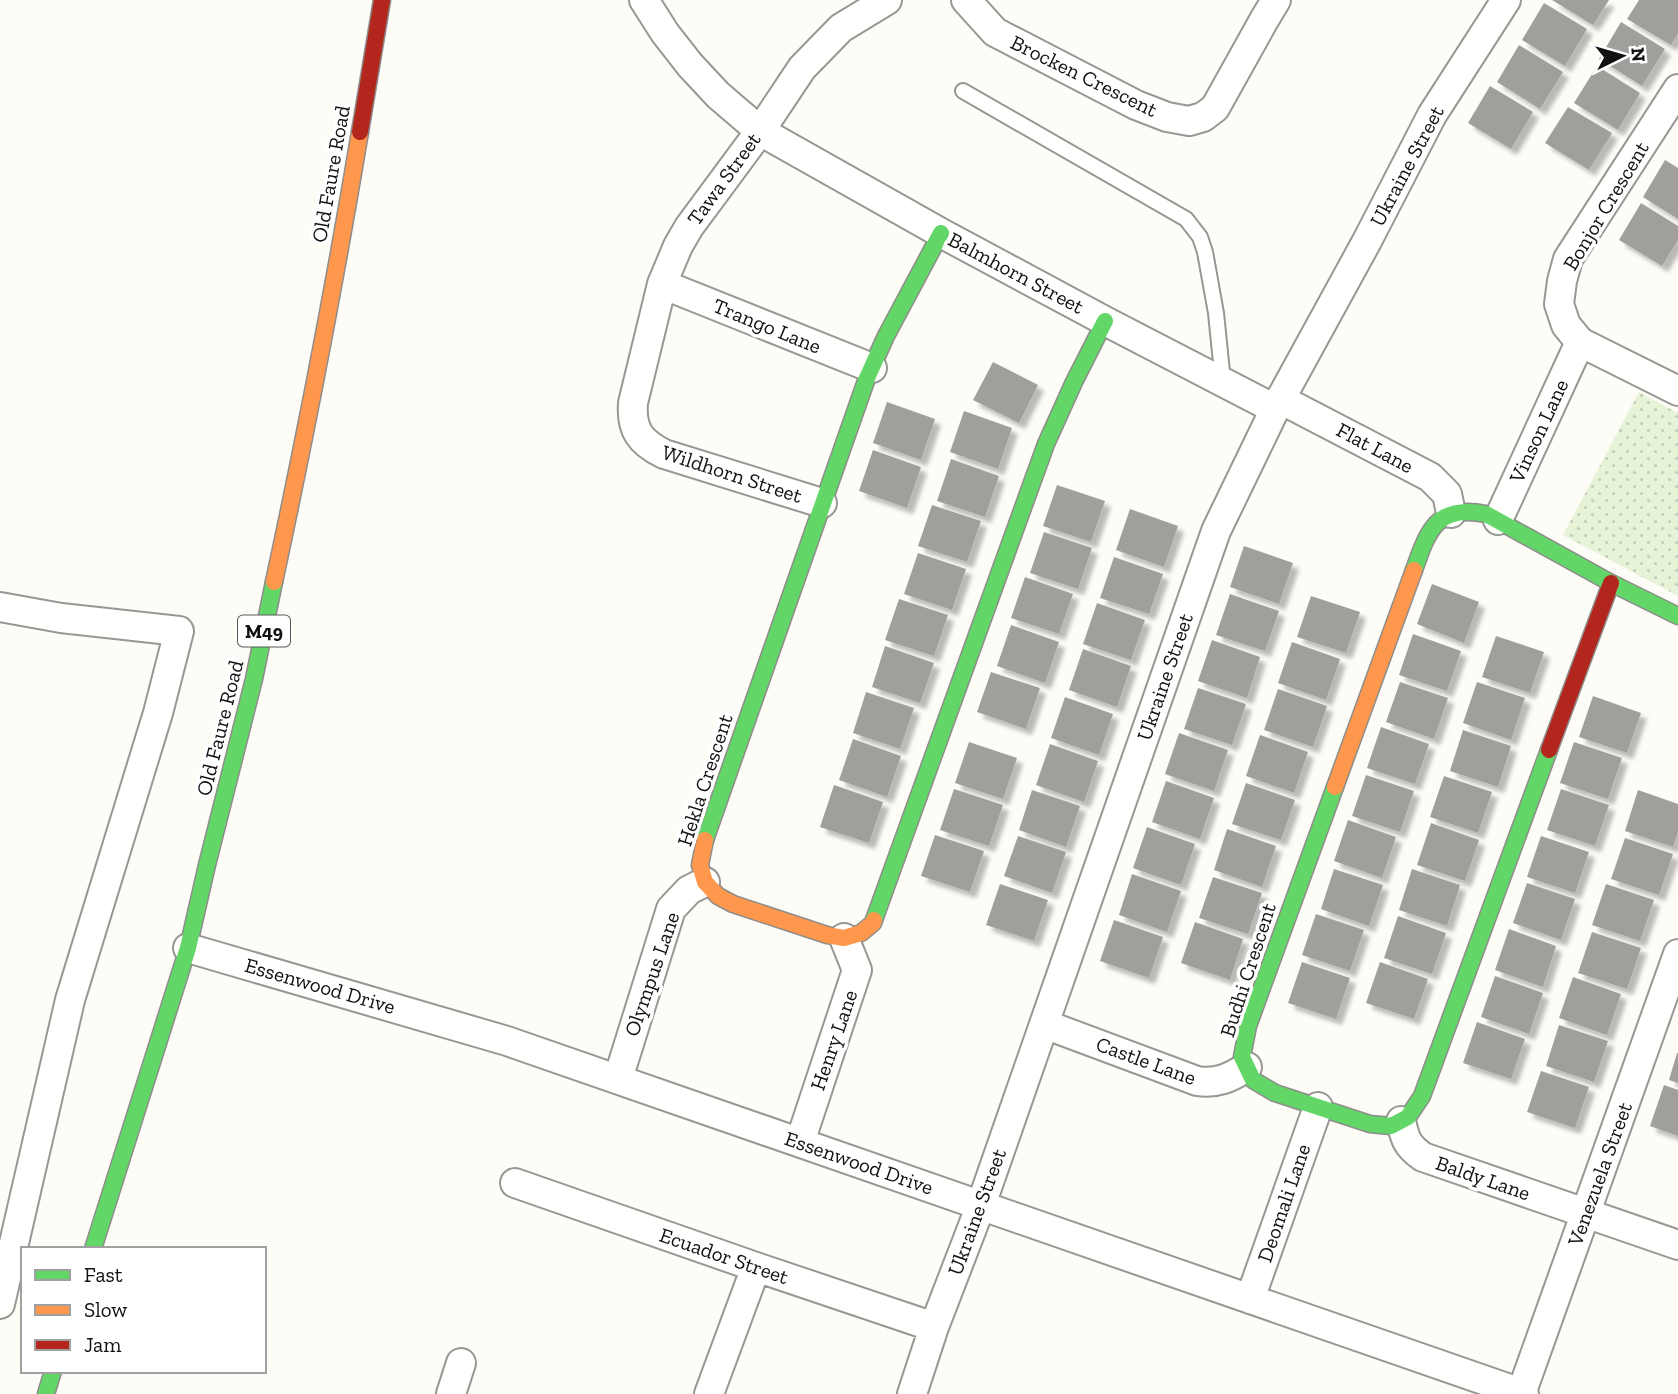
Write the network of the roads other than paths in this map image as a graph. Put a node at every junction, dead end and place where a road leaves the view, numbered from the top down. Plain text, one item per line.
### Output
1 (382, 0) edge
2 (644, 0) edge
3 (887, 0) edge
4 (966, 0) edge
5 (1276, 0) edge
6 (1506, 0) edge
7 (1678, 89) edge
8 (963, 91) dead end
9 (760, 131) junction
10 (941, 233) junction
11 (662, 284) junction
12 (1105, 321) junction
13 (1580, 342) junction
14 (872, 368) junction
15 (1223, 382) junction
16 (1678, 391) edge
17 (633, 403) joint
18 (1278, 404) junction
19 (822, 503) junction
20 (1451, 513) junction
21 (1498, 520) junction
22 (1611, 583) junction
23 (0, 607) edge
24 (1678, 616) edge
25 (705, 882) junction
26 (844, 938) junction
27 (188, 948) junction
28 (1678, 954) edge
29 (1044, 1024) junction
30 (1247, 1068) junction
31 (618, 1079) junction
32 (1318, 1107) junction
33 (1401, 1121) junction
34 (800, 1142) junction
35 (515, 1183) dead end
36 (981, 1205) junction
37 (1586, 1214) junction
38 (1678, 1245) edge
39 (94, 1247) edge
40 (756, 1268) junction
41 (1250, 1299) junction
42 (0, 1304) edge
43 (934, 1327) junction
44 (461, 1363) dead end
45 (52, 1373) edge
46 (46, 1394) edge
47 (451, 1394) edge
48 (709, 1394) edge
49 (912, 1394) edge
50 (1523, 1394) edge

1 - 27 street, Old Faure Road / M49
2 - 9 street, Balmhorn Street
3 - 9 street, Tawa Street
4 - 5 street, Brocken Crescent
6 - 18 street, Ukraine Street
7 - 13 street, Bonjor Crescent
8 - 15 lane
9 - 10 street, Balmhorn Street
9 - 11 street, Tawa Street
10 - 12 street, Balmhorn Street
10 - 14 street, Hekla Crescent
11 - 14 street, Trango Lane
11 - 17 street, Tawa Street
12 - 15 street, Balmhorn Street
12 - 26 street
13 - 16 street
13 - 21 street, Vinson Lane
14 - 19 street, Hekla Crescent
15 - 18 street, Balmhorn Street
17 - 19 street, Wildhorn Street
18 - 20 street, Flat Lane
18 - 29 street, Ukraine Street
19 - 25 street, Hekla Crescent
20 - 21 street
20 - 30 street, Budhi Crescent
21 - 22 street
22 - 24 street
22 - 33 street
23 - 42 street
25 - 26 street
25 - 31 street, Olympus Lane
26 - 34 street, Henry Lane
27 - 31 street, Essenwood Drive
27 - 39 street, Old Faure Road / M49
28 - 37 street, Venezuela Street
29 - 30 street, Castle Lane
29 - 36 street, Ukraine Street
30 - 32 street, Budhi Crescent
31 - 34 street, Essenwood Drive
32 - 33 street, Budhi Crescent
32 - 41 street, Deomali Lane
33 - 37 street, Baldy Lane
34 - 36 street, Essenwood Drive
35 - 40 street, Ecuador Street
36 - 41 street, Essenwood Drive
36 - 43 street, Ukraine Street
37 - 38 street, Baldy Lane
37 - 50 street, Venezuela Street
40 - 43 street, Ecuador Street
40 - 48 street
41 - 50 street, Essenwood Drive
43 - 49 street, Ukraine Street
44 - 47 street
45 - 46 street

